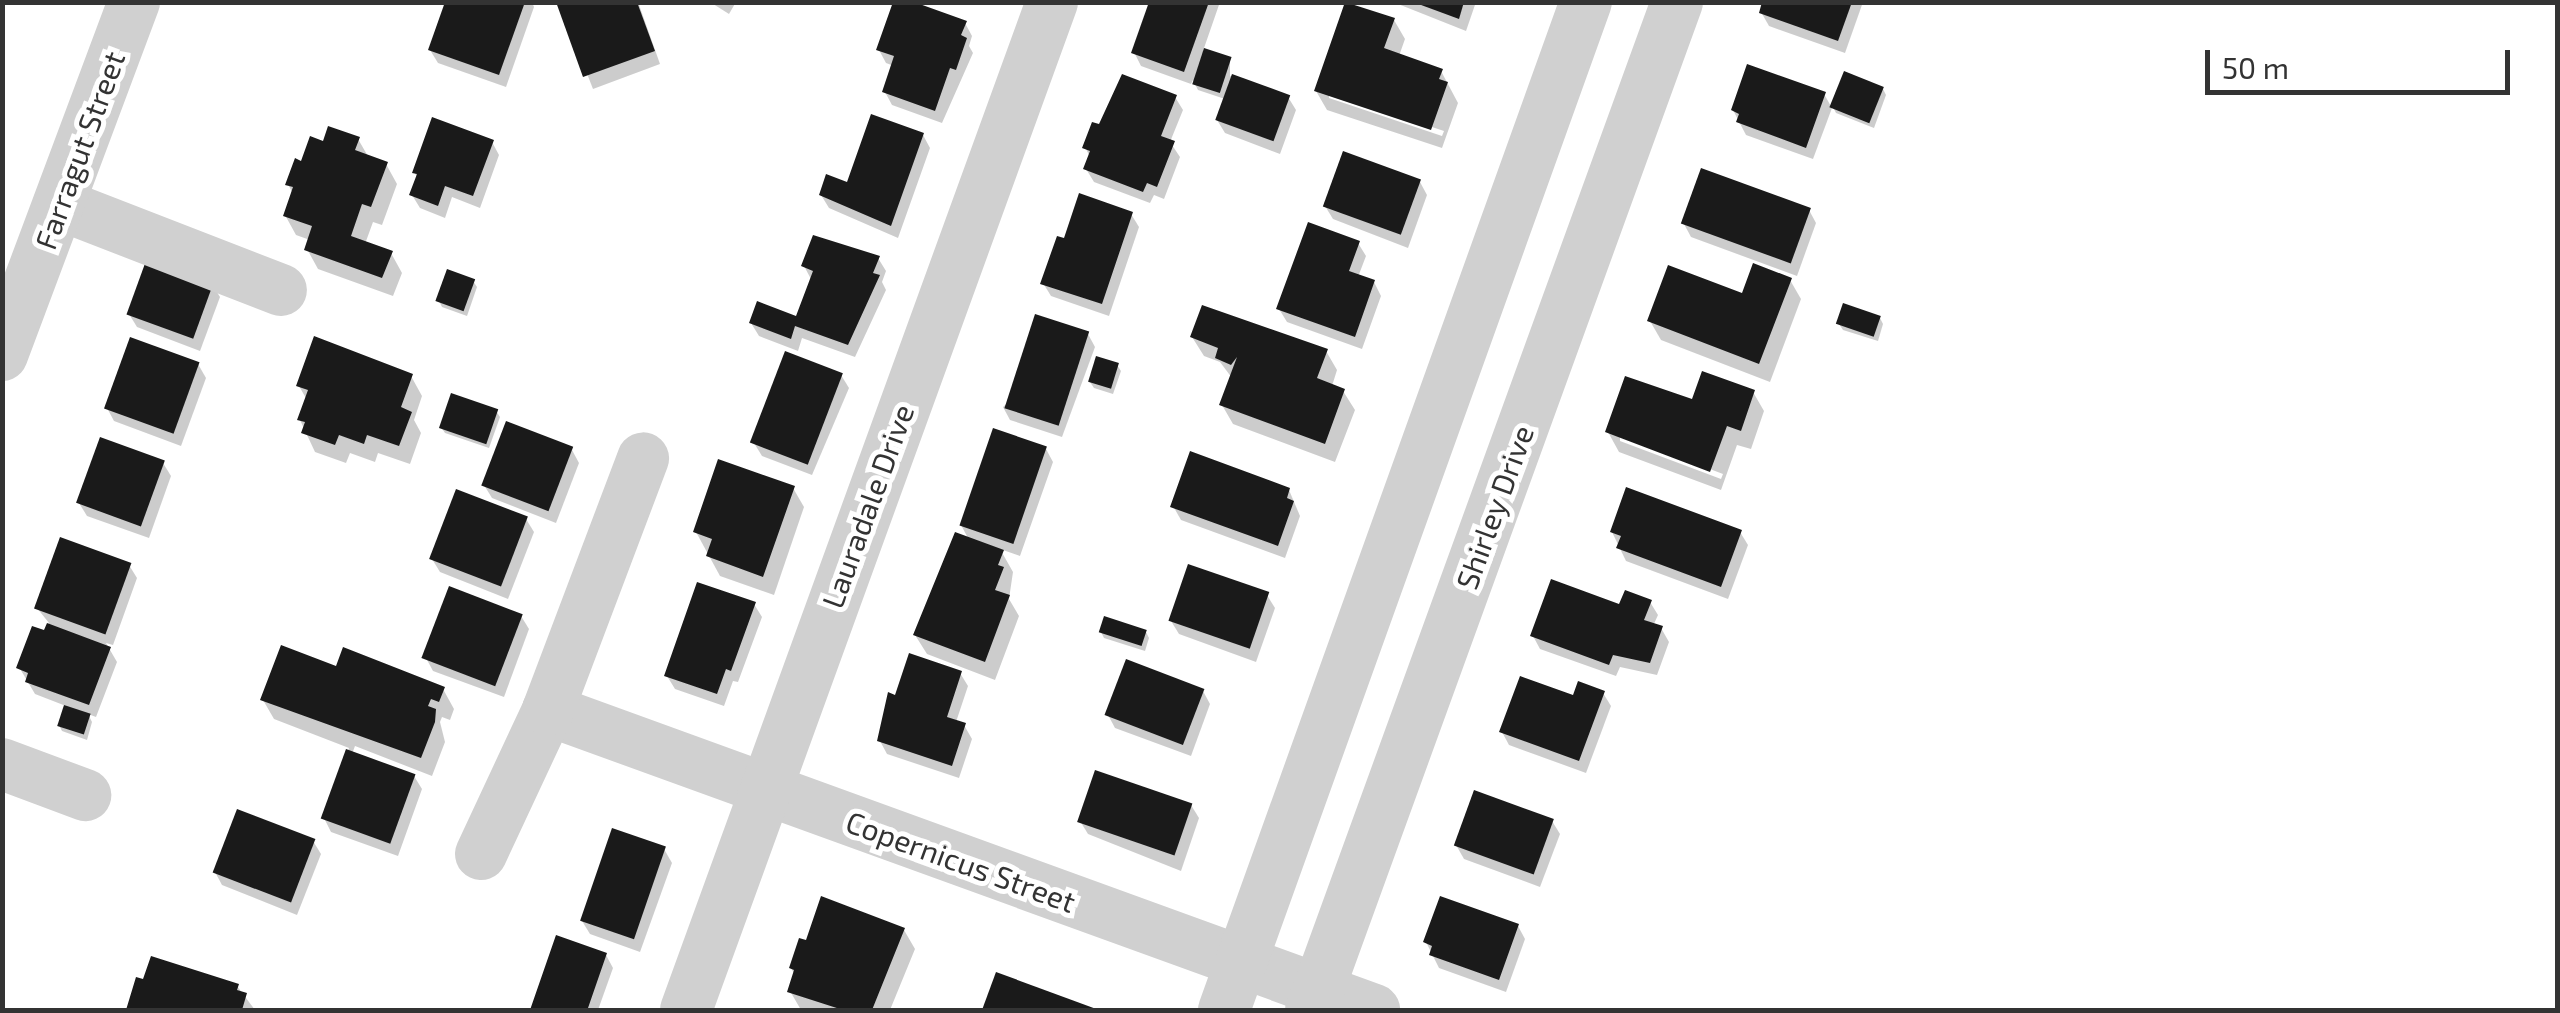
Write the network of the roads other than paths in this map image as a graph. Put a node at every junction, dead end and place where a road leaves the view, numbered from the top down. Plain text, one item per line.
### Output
1 (134, 2) edge
2 (1052, 2) edge
3 (1586, 2) edge
4 (1676, 2) edge
5 (59, 204) junction
6 (281, 290) dead end
7 (2, 354) edge
8 (643, 458) dead end
9 (548, 710) junction
10 (2, 764) edge
11 (764, 789) junction
12 (85, 795) dead end
13 (481, 854) dead end
14 (1233, 987) edge
15 (1315, 1000) edge
16 (686, 1010) edge
17 (1374, 1010) edge

1 - 5 street, Farragut Street
2 - 11 street, Lauradale Drive
3 - 14 street
4 - 15 street, Shirley Drive
5 - 6 street
5 - 7 street, Farragut Street
8 - 9 street
9 - 11 street, Copernicus Street
9 - 13 street
10 - 12 street
11 - 14 street, Copernicus Street
11 - 16 street, Lauradale Drive
14 - 15 street, Copernicus Street
15 - 17 street, Copernicus Street

